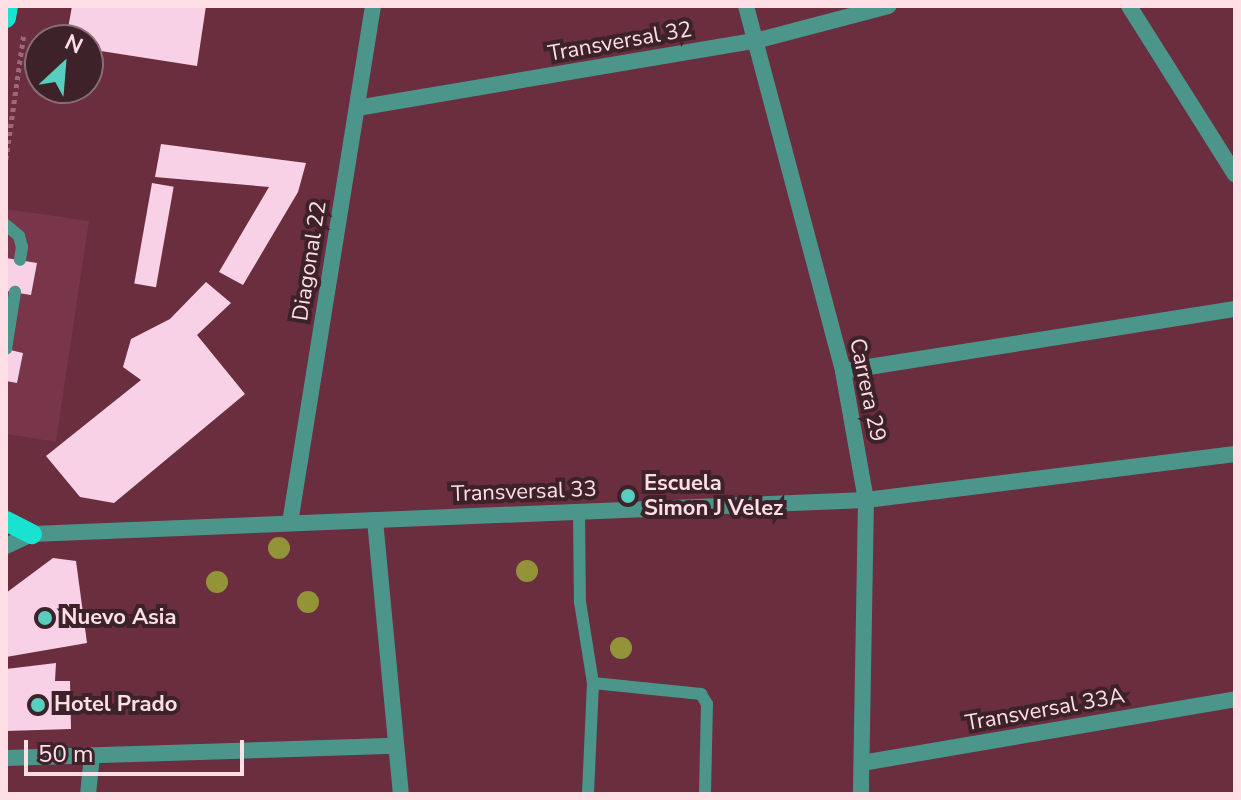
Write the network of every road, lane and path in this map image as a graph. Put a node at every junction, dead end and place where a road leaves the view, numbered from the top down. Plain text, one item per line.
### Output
1 (8, 6) edge
2 (373, 6) edge
3 (746, 6) edge
4 (888, 6) edge
5 (1129, 6) edge
6 (16, 20) edge
7 (755, 41) junction
8 (357, 108) junction
9 (6, 159) edge
10 (1235, 174) edge
11 (6, 225) edge
12 (20, 260) dead end
13 (15, 292) dead end
14 (1235, 309) edge
15 (6, 349) edge
16 (843, 371) junction
17 (1235, 454) edge
18 (866, 500) junction
19 (579, 512) junction
20 (375, 520) junction
21 (6, 521) edge
22 (290, 523) junction
23 (32, 534) junction
24 (6, 546) edge
25 (593, 683) junction
26 (1235, 699) edge
27 (395, 746) junction
28 (92, 755) junction
29 (6, 758) edge
30 (862, 763) junction
31 (88, 794) edge
32 (401, 794) edge
33 (588, 794) edge
34 (705, 794) edge
35 (861, 794) edge

1 - 6 main road
2 - 8 street, Diagonal 22
3 - 7 street, Carrera 29
4 - 7 street, Transversal 32
5 - 10 street
6 - 9 path
7 - 8 street, Transversal 32
7 - 16 street, Carrera 29
8 - 22 street, Diagonal 22
11 - 12 lane
13 - 15 lane
14 - 16 street
16 - 18 street, Carrera 29
17 - 18 street, Transversal 33
18 - 19 street, Transversal 33
18 - 30 street, Carrera 29
19 - 20 street, Transversal 33
19 - 25 lane
20 - 22 street, Transversal 33
20 - 27 street
21 - 23 main road
22 - 23 street, Transversal 33
23 - 24 street, Transversal 33
25 - 33 lane
25 - 34 lane
26 - 30 street, Transversal 33A
27 - 28 street
27 - 32 street
28 - 29 street
28 - 31 street
30 - 35 street, Carrera 29

